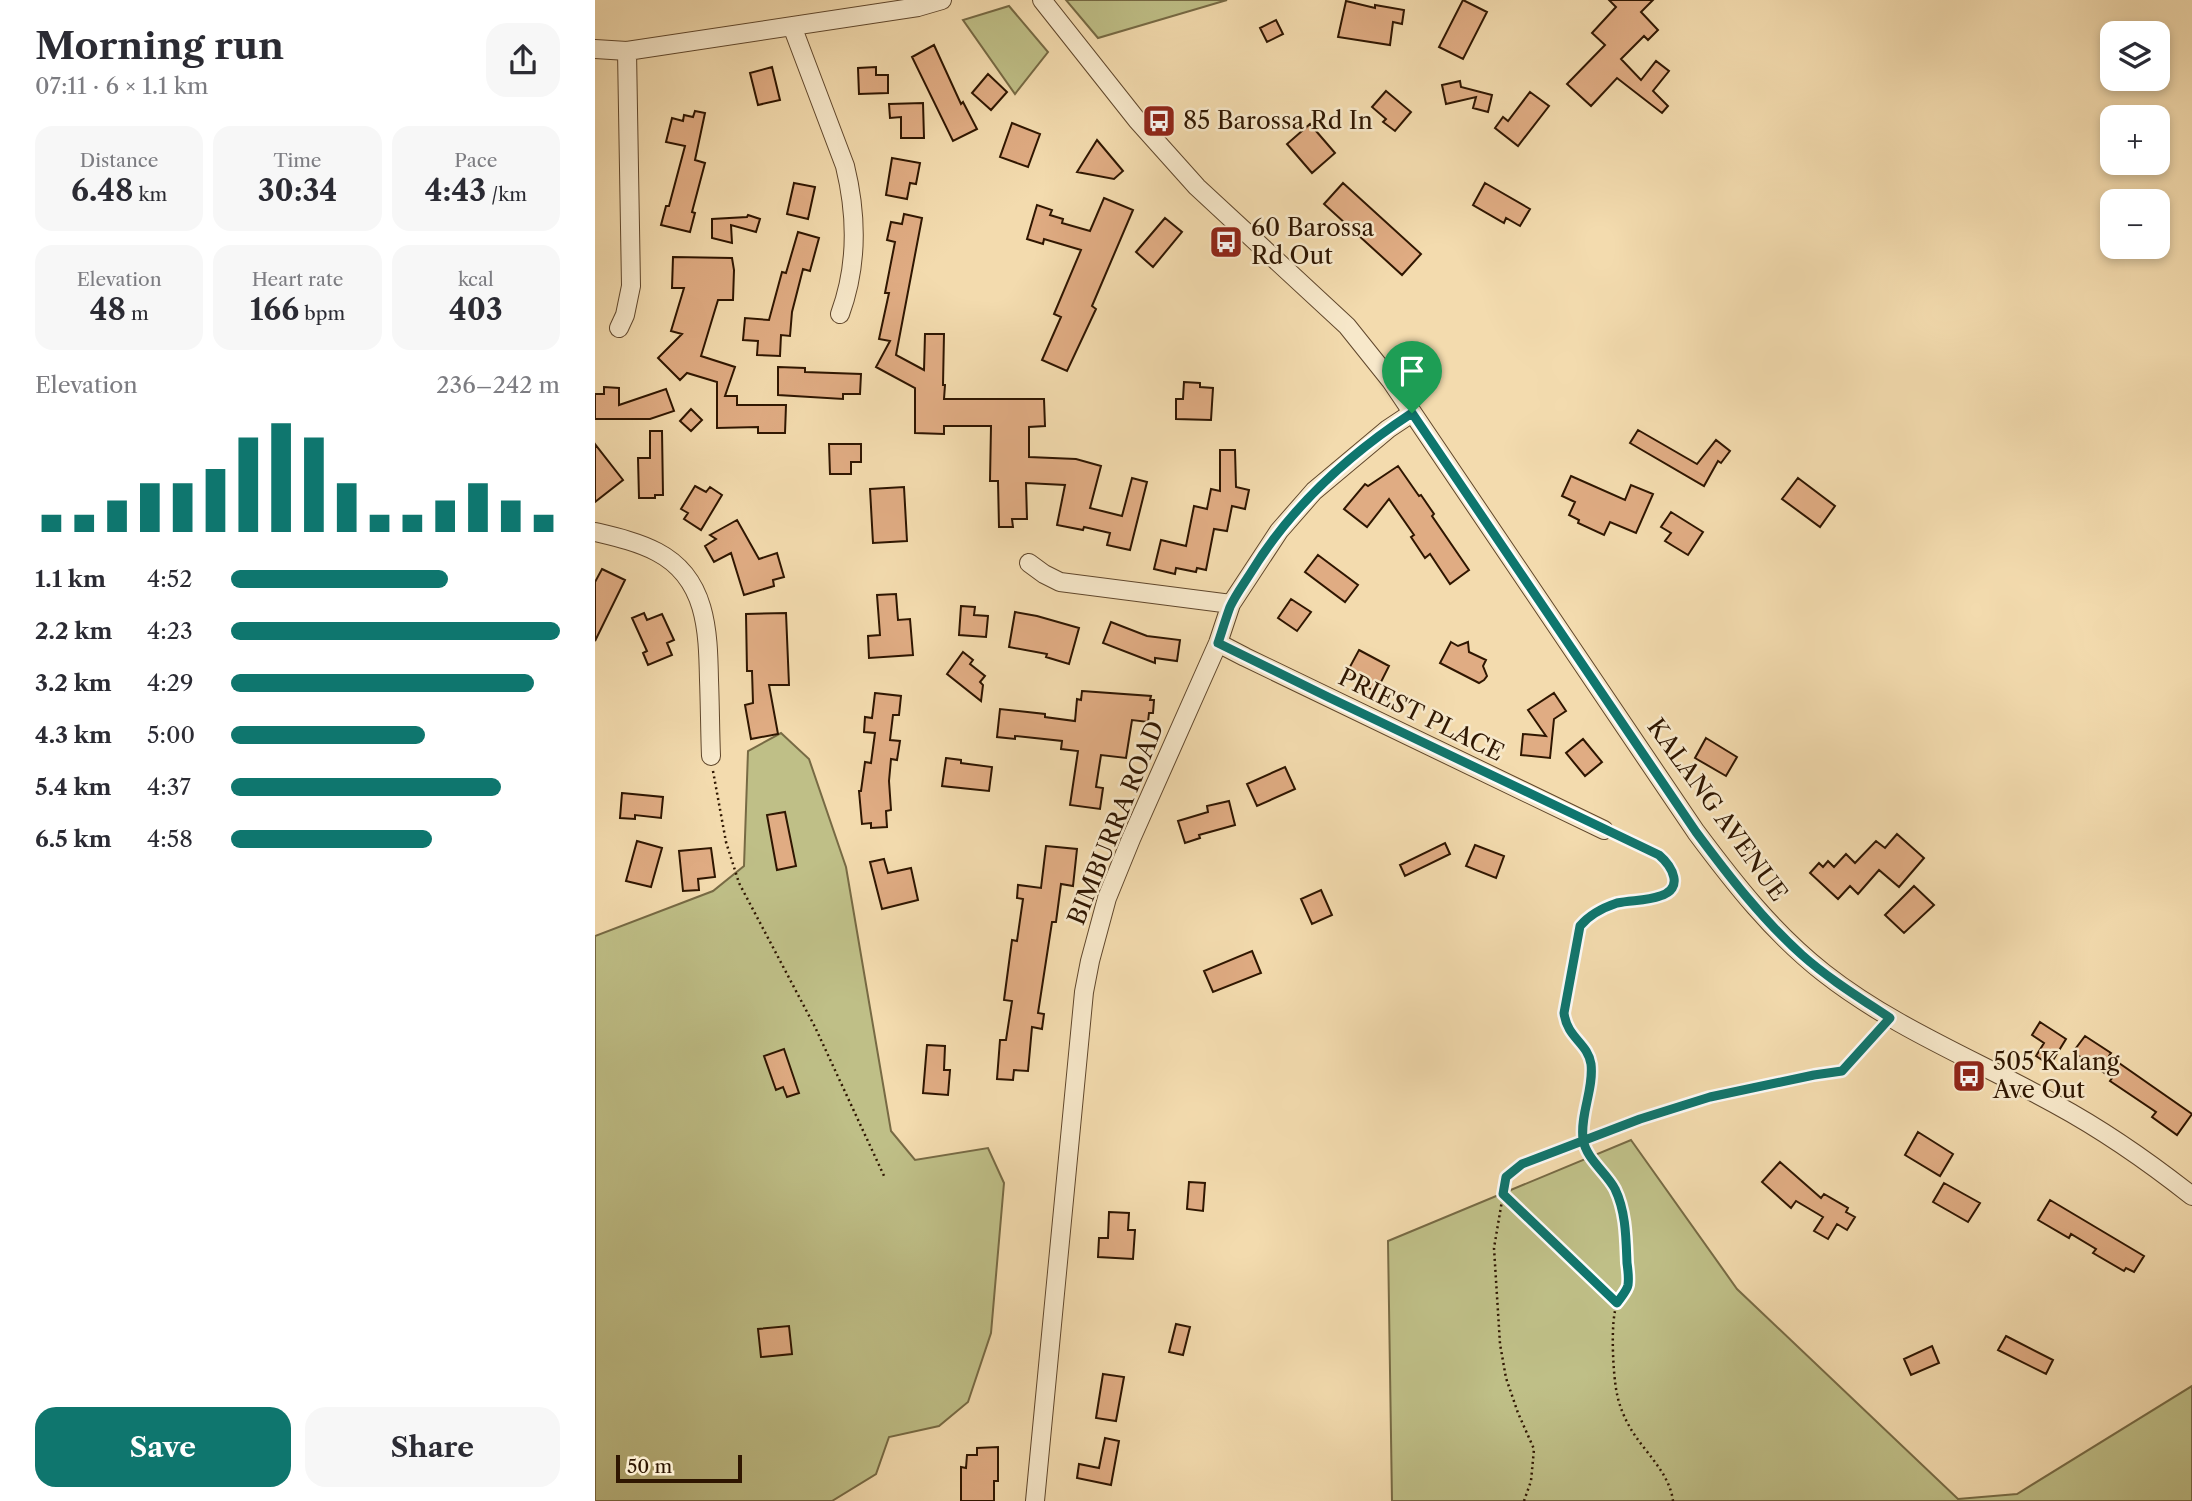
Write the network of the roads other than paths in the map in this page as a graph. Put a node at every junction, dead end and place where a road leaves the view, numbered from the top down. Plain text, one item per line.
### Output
1 (942, 0) edge
2 (1042, 0) edge
3 (792, 26) junction
4 (595, 50) edge
5 (627, 51) junction
6 (840, 314) dead end
7 (619, 328) dead end
8 (1412, 413) junction
9 (595, 532) edge
10 (1029, 562) dead end
11 (1231, 604) junction
12 (1218, 643) junction
13 (711, 756) road end
14 (1604, 830) road end
15 (2192, 1196) edge
16 (1035, 1501) edge

1 - 3 street
2 - 8 street, KALANG AVENUE
3 - 5 street
3 - 6 street
4 - 5 street
5 - 7 street
8 - 11 street, BIMBURRA ROAD
8 - 15 street, KALANG AVENUE
9 - 13 street
10 - 11 street
11 - 12 street, BIMBURRA ROAD
12 - 14 street, PRIEST PLACE
12 - 16 street, BIMBURRA ROAD

